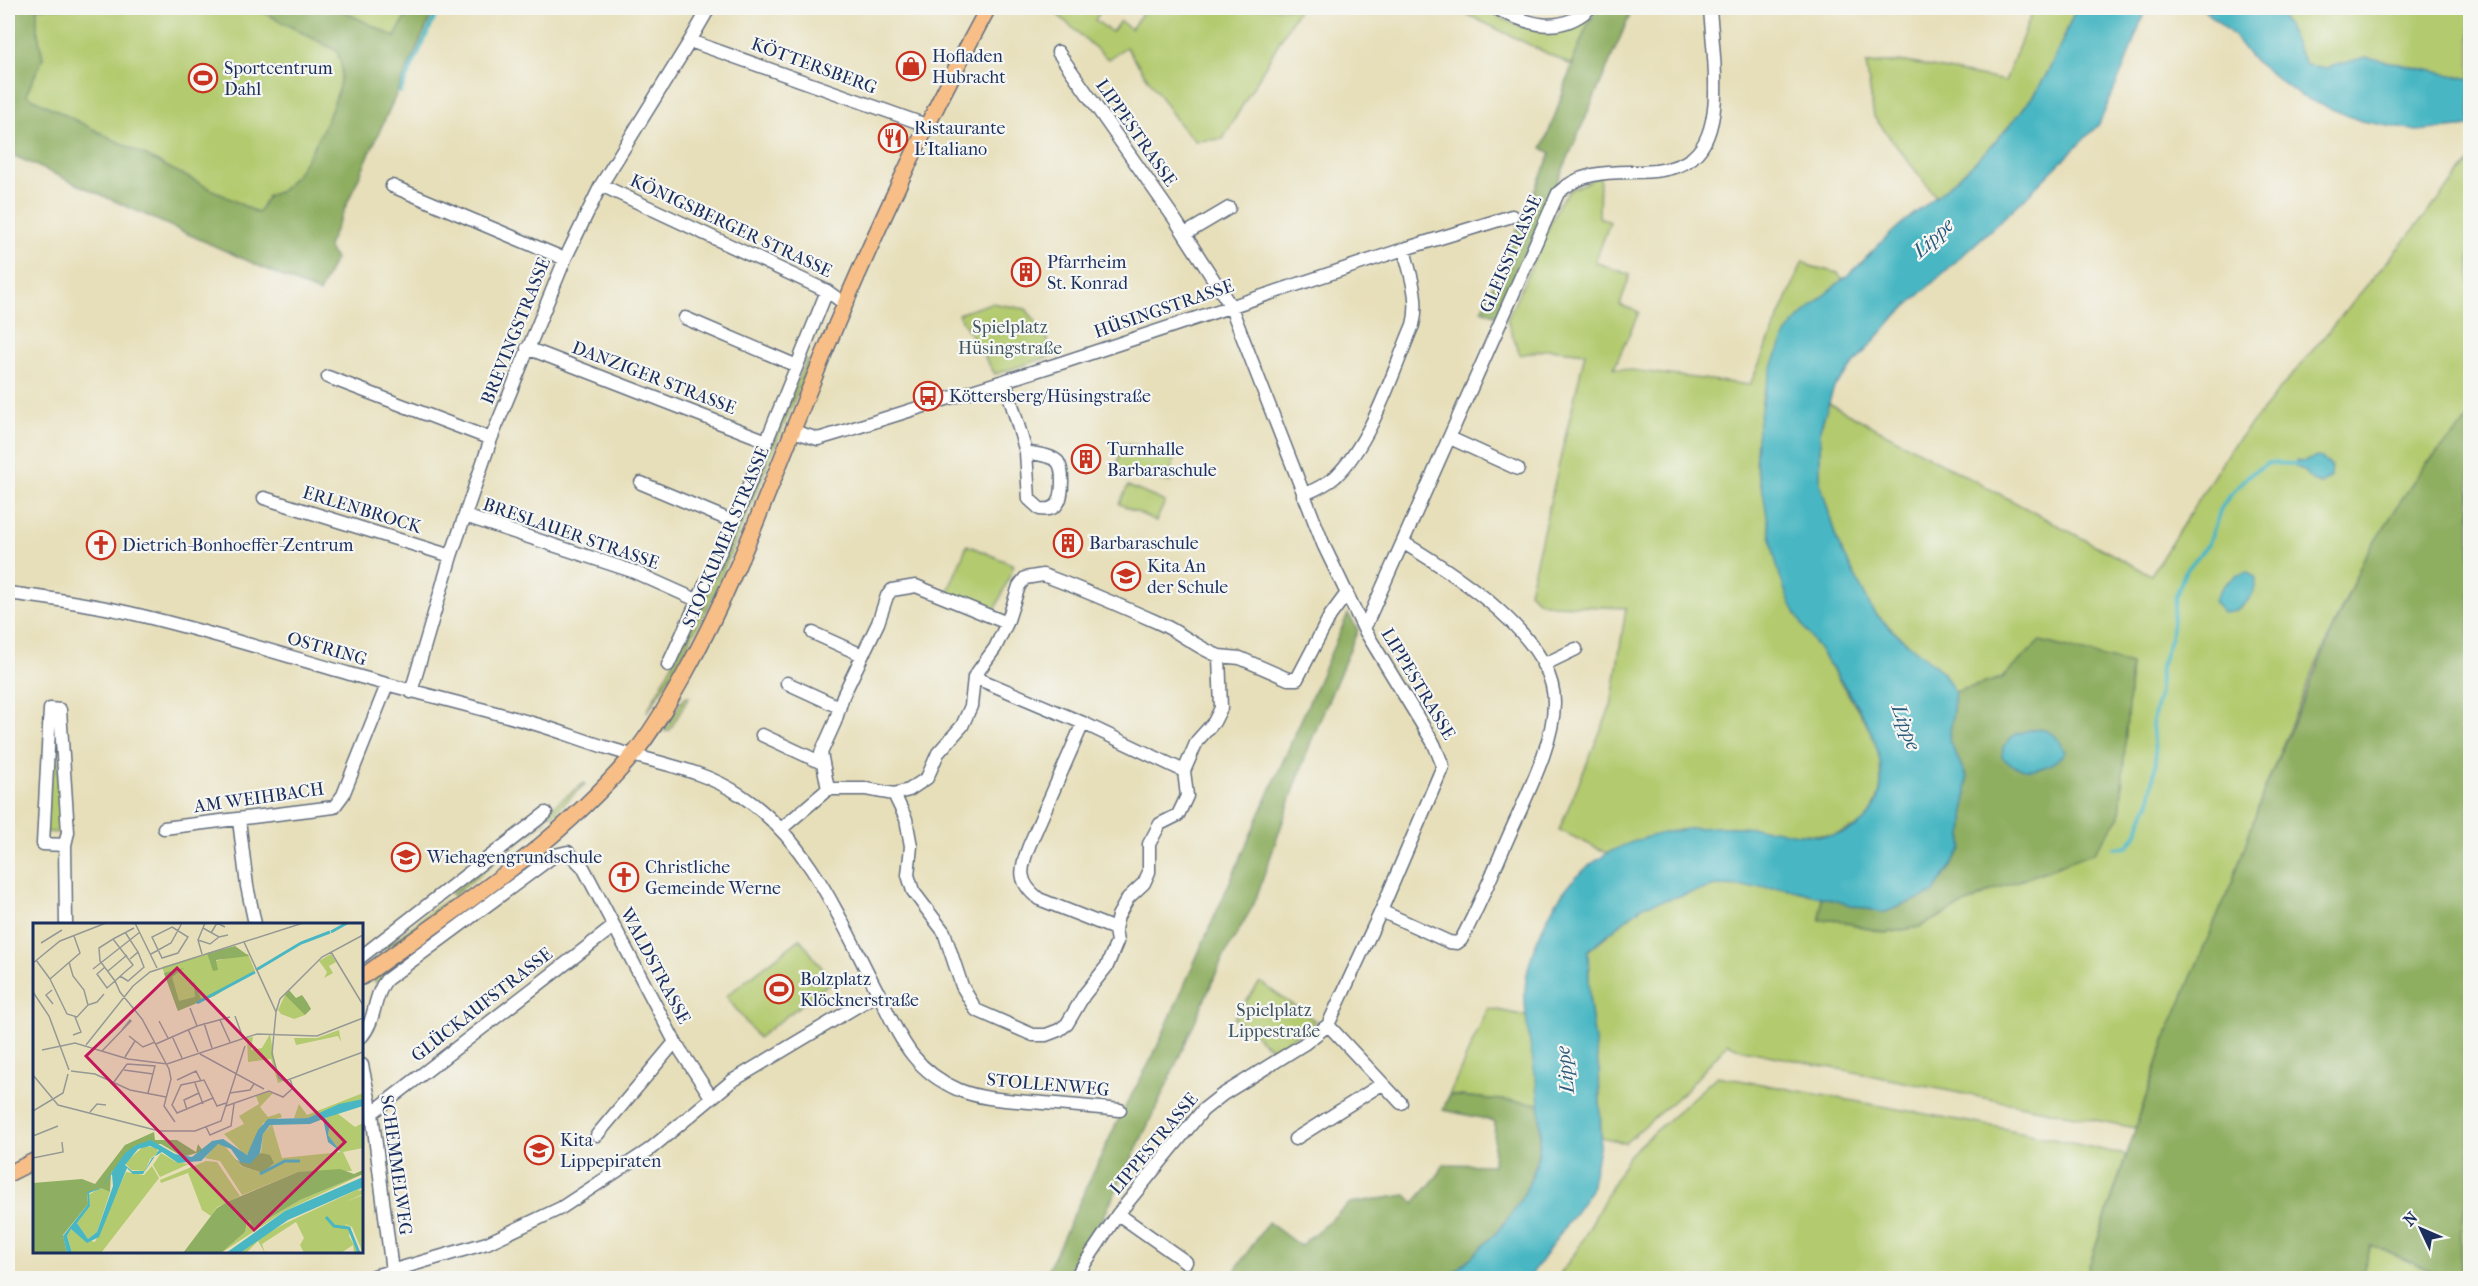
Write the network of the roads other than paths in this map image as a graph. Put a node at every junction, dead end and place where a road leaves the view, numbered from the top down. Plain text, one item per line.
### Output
1 (709, 8) edge
2 (987, 8) edge
3 (1495, 8) edge
4 (1590, 8) edge
5 (1710, 8) edge
6 (690, 41) junction
7 (1058, 52) dead end
8 (926, 125) junction
9 (601, 185) junction
10 (392, 186) dead end
11 (1229, 208) dead end
12 (1512, 216) dead end
13 (1185, 234) junction
14 (1404, 249) junction
15 (565, 259) junction
16 (827, 291) junction
17 (845, 304) junction
18 (1230, 305) junction
19 (685, 318) dead end
20 (527, 348) junction
21 (797, 366) junction
22 (328, 377) dead end
23 (1005, 381) junction
24 (793, 431) junction
25 (1450, 438) junction
26 (491, 439) junction
27 (767, 441) junction
28 (1026, 452) junction
29 (1518, 469) dead end
30 (641, 483) dead end
31 (1303, 495) junction
32 (264, 498) dead end
33 (465, 516) junction
34 (734, 522) junction
35 (1404, 543) junction
36 (451, 556) junction
37 (8, 593) edge
38 (1347, 593) junction
39 (699, 601) junction
40 (1007, 623) junction
41 (1364, 629) junction
42 (813, 633) dead end
43 (1576, 649) dead end
44 (862, 655) junction
45 (1219, 656) junction
46 (668, 665) dead end
47 (1542, 665) junction
48 (974, 677) junction
49 (787, 683) dead end
50 (387, 685) junction
51 (411, 692) junction
52 (839, 707) junction
53 (1083, 723) junction
54 (762, 735) dead end
55 (634, 754) junction
56 (822, 763) junction
57 (1185, 771) junction
58 (828, 789) junction
59 (894, 794) junction
60 (546, 813) dead end
61 (239, 820) junction
62 (164, 828) dead end
63 (781, 829) junction
64 (65, 845) junction
65 (1381, 911) junction
66 (66, 923) edge
67 (255, 923) edge
68 (614, 927) junction
69 (1115, 929) junction
70 (363, 955) edge
71 (363, 976) edge
72 (879, 993) junction
73 (1328, 1025) junction
74 (363, 1035) edge
75 (675, 1042) junction
76 (363, 1070) edge
77 (1382, 1084) junction
78 (711, 1097) junction
79 (1401, 1103) dead end
80 (1120, 1110) dead end
81 (372, 1113) junction
82 (597, 1135) dead end
83 (1294, 1139) dead end
84 (33, 1162) edge
85 (8, 1174) edge
86 (1118, 1214) junction
87 (1186, 1262) dead end
88 (392, 1271) junction
89 (366, 1278) edge
90 (1075, 1278) edge

1 - 6 street, BREVINGSTRASSE
2 - 8 main road, STOCKUMER STRASSE
3 - 4 street
5 - 25 street, GLEISSTRASSE
6 - 8 street, KÖTTERSBERG
6 - 9 street, BREVINGSTRASSE
7 - 13 street, LIPPESTRASSE
8 - 17 main road, STOCKUMER STRASSE
9 - 15 street, BREVINGSTRASSE
9 - 16 street, KÖNIGSBERGER STRASSE
10 - 15 street
11 - 13 street
12 - 14 street, HÜSINGSTRASSE
13 - 18 street, LIPPESTRASSE
14 - 18 street, HÜSINGSTRASSE
14 - 31 street
15 - 20 street, BREVINGSTRASSE
16 - 17 street, KÖNIGSBERGER STRASSE
16 - 21 street, STOCKUMER STRASSE
17 - 24 main road, STOCKUMER STRASSE
18 - 23 street, HÜSINGSTRASSE
18 - 31 street, LIPPESTRASSE
19 - 21 street
20 - 26 street, BREVINGSTRASSE
20 - 27 street, DANZIGER STRASSE
21 - 27 street, STOCKUMER STRASSE
22 - 26 street
23 - 24 street, HÜSINGSTRASSE
23 - 28 street
24 - 55 main road, STOCKUMER STRASSE
25 - 29 street
25 - 35 street, GLEISSTRASSE
26 - 33 street, BREVINGSTRASSE
27 - 34 street, STOCKUMER STRASSE
28 - 28 street
30 - 34 street, STOCKUMER STRASSE
31 - 38 street, LIPPESTRASSE
32 - 36 street, ERLENBROCK
33 - 36 street, BREVINGSTRASSE
33 - 39 street, BRESLAUER STRASSE
34 - 39 street, STOCKUMER STRASSE
35 - 41 street, GLEISSTRASSE
35 - 47 street
36 - 51 street, BREVINGSTRASSE
37 - 50 street, OSTRING
38 - 41 street, LIPPESTRASSE
38 - 45 street
39 - 46 street, STOCKUMER STRASSE
40 - 44 street
40 - 45 street
40 - 48 street
41 - 65 street, LIPPESTRASSE
42 - 44 street
43 - 47 street
44 - 52 street
45 - 57 street
47 - 65 street
48 - 53 street
48 - 59 street
49 - 52 street
50 - 51 street, OSTRING
50 - 61 street, AM WEIHBACH
51 - 55 street, OSTRING
52 - 56 street
53 - 57 street
53 - 69 street
54 - 56 street
55 - 63 street, STOLLENWEG
55 - 71 main road, STOCKUMER STRASSE
56 - 58 street
57 - 69 street
58 - 59 street
58 - 63 street
59 - 69 street
60 - 70 street
61 - 62 street, AM WEIHBACH
61 - 67 street
63 - 72 street, STOLLENWEG
64 - 64 street
64 - 66 street
65 - 73 street, LIPPESTRASSE
68 - 74 street, WALDSTRASSE
68 - 75 street, WALDSTRASSE
68 - 81 street, GLÜCKAUFSTRASSE
72 - 78 street
72 - 80 street, STOLLENWEG
73 - 77 street
73 - 86 street, LIPPESTRASSE
75 - 78 street, WALDSTRASSE
75 - 82 street, WALDSTRASSE
76 - 81 street, SCHEMMELWEG
77 - 79 street
77 - 83 street
78 - 88 street
81 - 88 street, SCHEMMELWEG
84 - 85 main road
86 - 87 street, LIPPESTRASSE
86 - 90 street, LIPPESTRASSE
88 - 89 street

